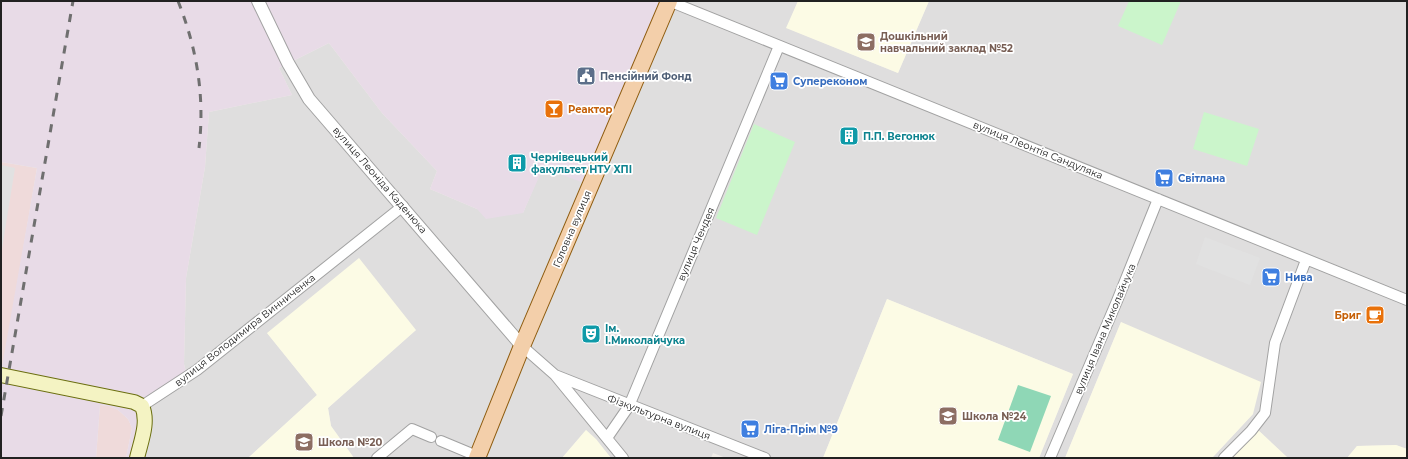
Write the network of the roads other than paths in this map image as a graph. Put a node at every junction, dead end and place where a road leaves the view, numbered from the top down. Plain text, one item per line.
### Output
1 (258, 1) edge
2 (669, 1) edge
3 (779, 46) junction
4 (1158, 199) junction
5 (403, 206) junction
6 (1306, 260) junction
7 (1407, 300) edge
8 (522, 346) junction
9 (1, 375) edge
10 (554, 375) junction
11 (142, 406) junction
12 (629, 406) junction
13 (431, 437) dead end
14 (607, 438) junction
15 (441, 441) dead end
16 (477, 457) edge
17 (137, 458) edge
18 (378, 458) edge
19 (624, 458) edge
20 (765, 458) edge
21 (1050, 458) edge
22 (1224, 458) edge

1 - 5 street, вулиця Леоніда Каденюка
2 - 3 street, вулиця Леонтія Сандуляка
2 - 8 main road, Головна вулиця
3 - 4 street, вулиця Леонтія Сандуляка
3 - 12 street, вулиця Чендея
4 - 6 street, вулиця Леонтія Сандуляка
4 - 21 street, вулиця Івана Миколайчука
5 - 8 street, вулиця Леоніда Каденюка
5 - 11 street, вулиця Володимира Винниченка
6 - 7 street, вулиця Леонтія Сандуляка
6 - 22 street
8 - 10 street
8 - 16 main road, Головна вулиця
9 - 11 main road
10 - 12 street, Фізкультурна вулиця
10 - 14 street
11 - 17 main road
12 - 14 street, вулиця Чендея
12 - 20 street, Фізкультурна вулиця
13 - 18 street
14 - 19 street
15 - 16 street

